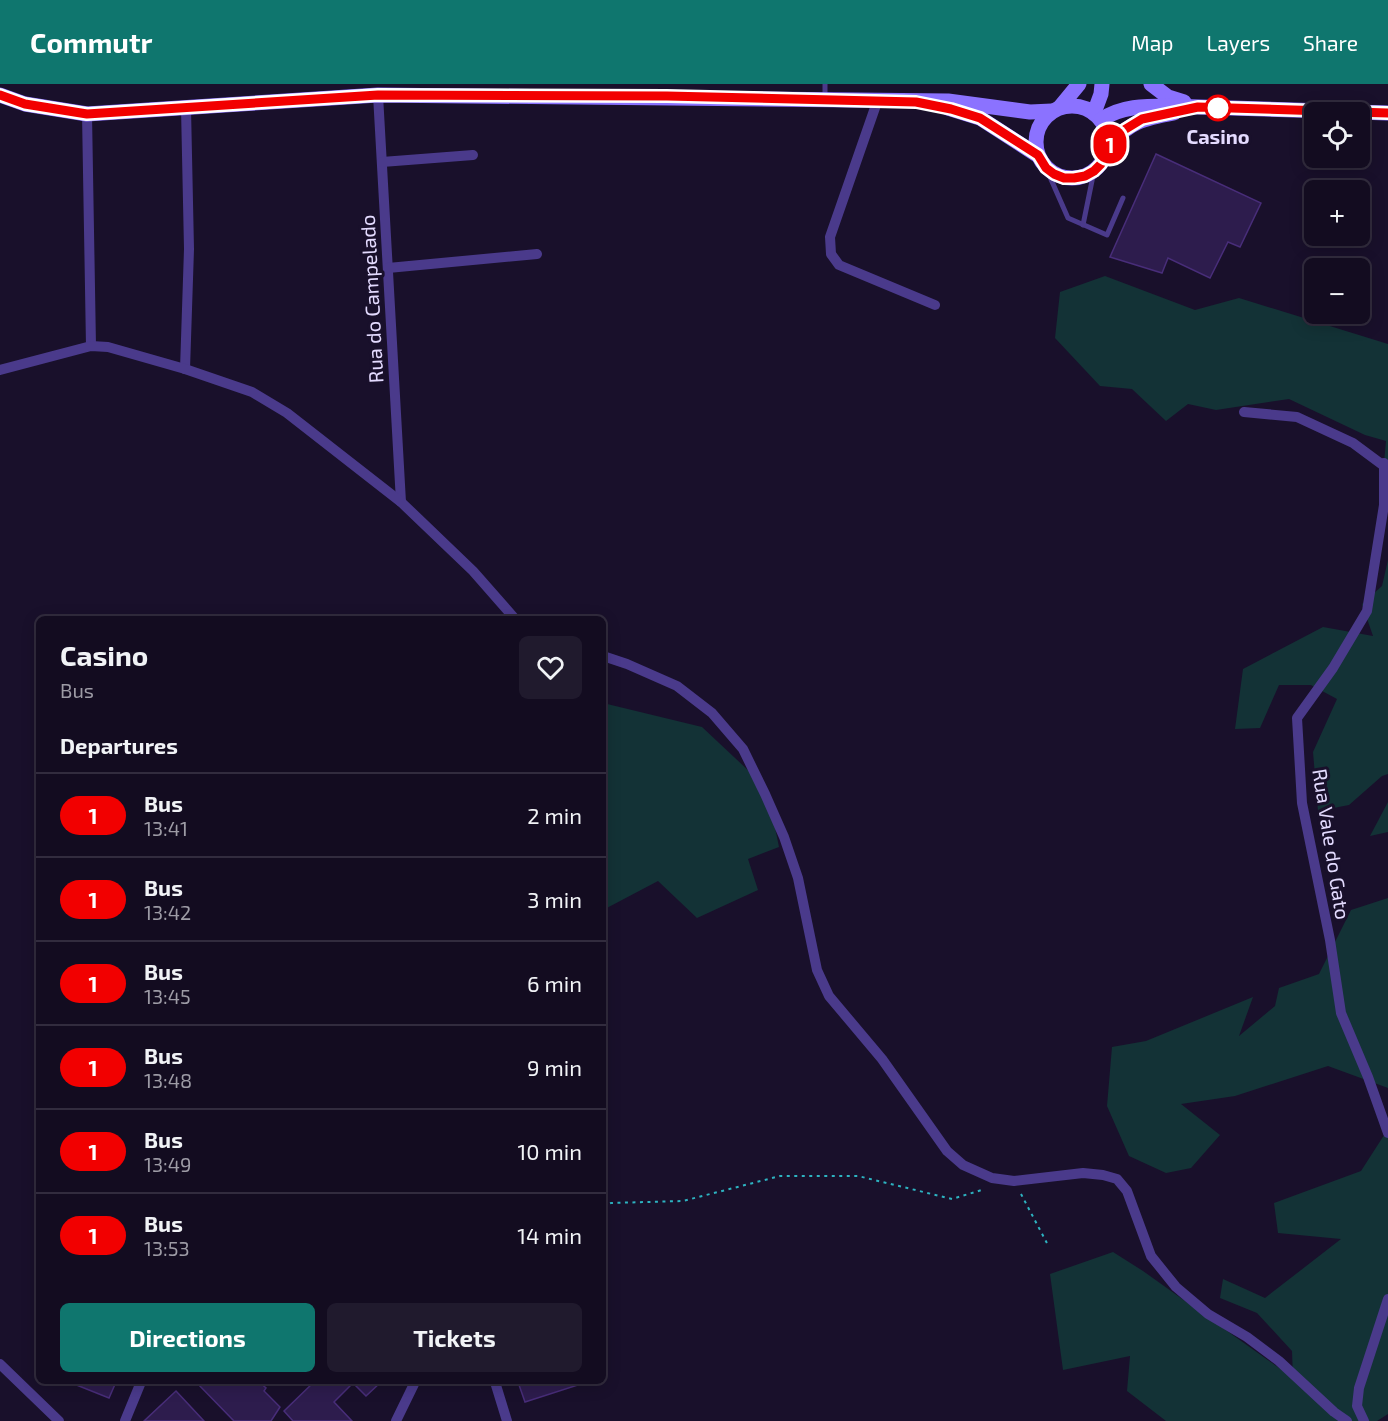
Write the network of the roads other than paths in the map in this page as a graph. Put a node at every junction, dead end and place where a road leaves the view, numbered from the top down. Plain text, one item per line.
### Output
1 (825, 84) edge
2 (1079, 84) edge
3 (1102, 84) edge
4 (1151, 84) edge
5 (0, 95) edge
6 (378, 95) junction
7 (825, 100) junction
8 (876, 102) junction
9 (916, 102) junction
10 (1198, 107) junction
11 (186, 108) junction
12 (1056, 109) junction
13 (1388, 113) edge
14 (87, 114) junction
15 (1098, 116) junction
16 (1108, 145) junction
17 (473, 155) dead end
18 (382, 162) junction
19 (1042, 162) junction
20 (1094, 171) junction
21 (1123, 198) dead end
22 (1083, 225) junction
23 (537, 254) dead end
24 (388, 268) junction
25 (935, 305) dead end
26 (91, 346) junction
27 (185, 369) junction
28 (0, 370) edge
29 (1244, 412) dead end
30 (401, 502) junction
31 (512, 616) edge
32 (606, 657) edge
33 (1388, 1133) edge
34 (1388, 1299) edge
35 (0, 1364) edge
36 (140, 1384) edge
37 (414, 1384) edge
38 (496, 1384) edge
39 (59, 1421) edge
40 (125, 1421) edge
41 (396, 1421) edge
42 (507, 1421) edge
43 (1347, 1421) edge
44 (1364, 1421) edge

1 - 7 lane
2 - 12 main road
3 - 15 main road
4 - 10 main road
5 - 14 main road
6 - 7 main road
6 - 11 main road
6 - 18 street, Rua do Campelado
7 - 8 main road
8 - 9 main road
8 - 25 street
9 - 12 main road
9 - 19 main road
10 - 13 main road
10 - 15 main road
10 - 16 main road
11 - 14 main road
11 - 27 street
12 - 15 main road
12 - 19 main road
14 - 26 street
15 - 16 main road
16 - 20 main road
17 - 18 street
18 - 24 street, Rua do Campelado
19 - 20 main road
19 - 22 lane
20 - 22 lane
21 - 22 lane
23 - 24 street
24 - 30 street, Rua do Campelado
26 - 27 street
26 - 28 street
27 - 30 street
29 - 33 street, Rua Vale do Gato
30 - 31 street
32 - 43 street
34 - 44 street
35 - 39 street
36 - 40 street
37 - 41 street
38 - 42 street

